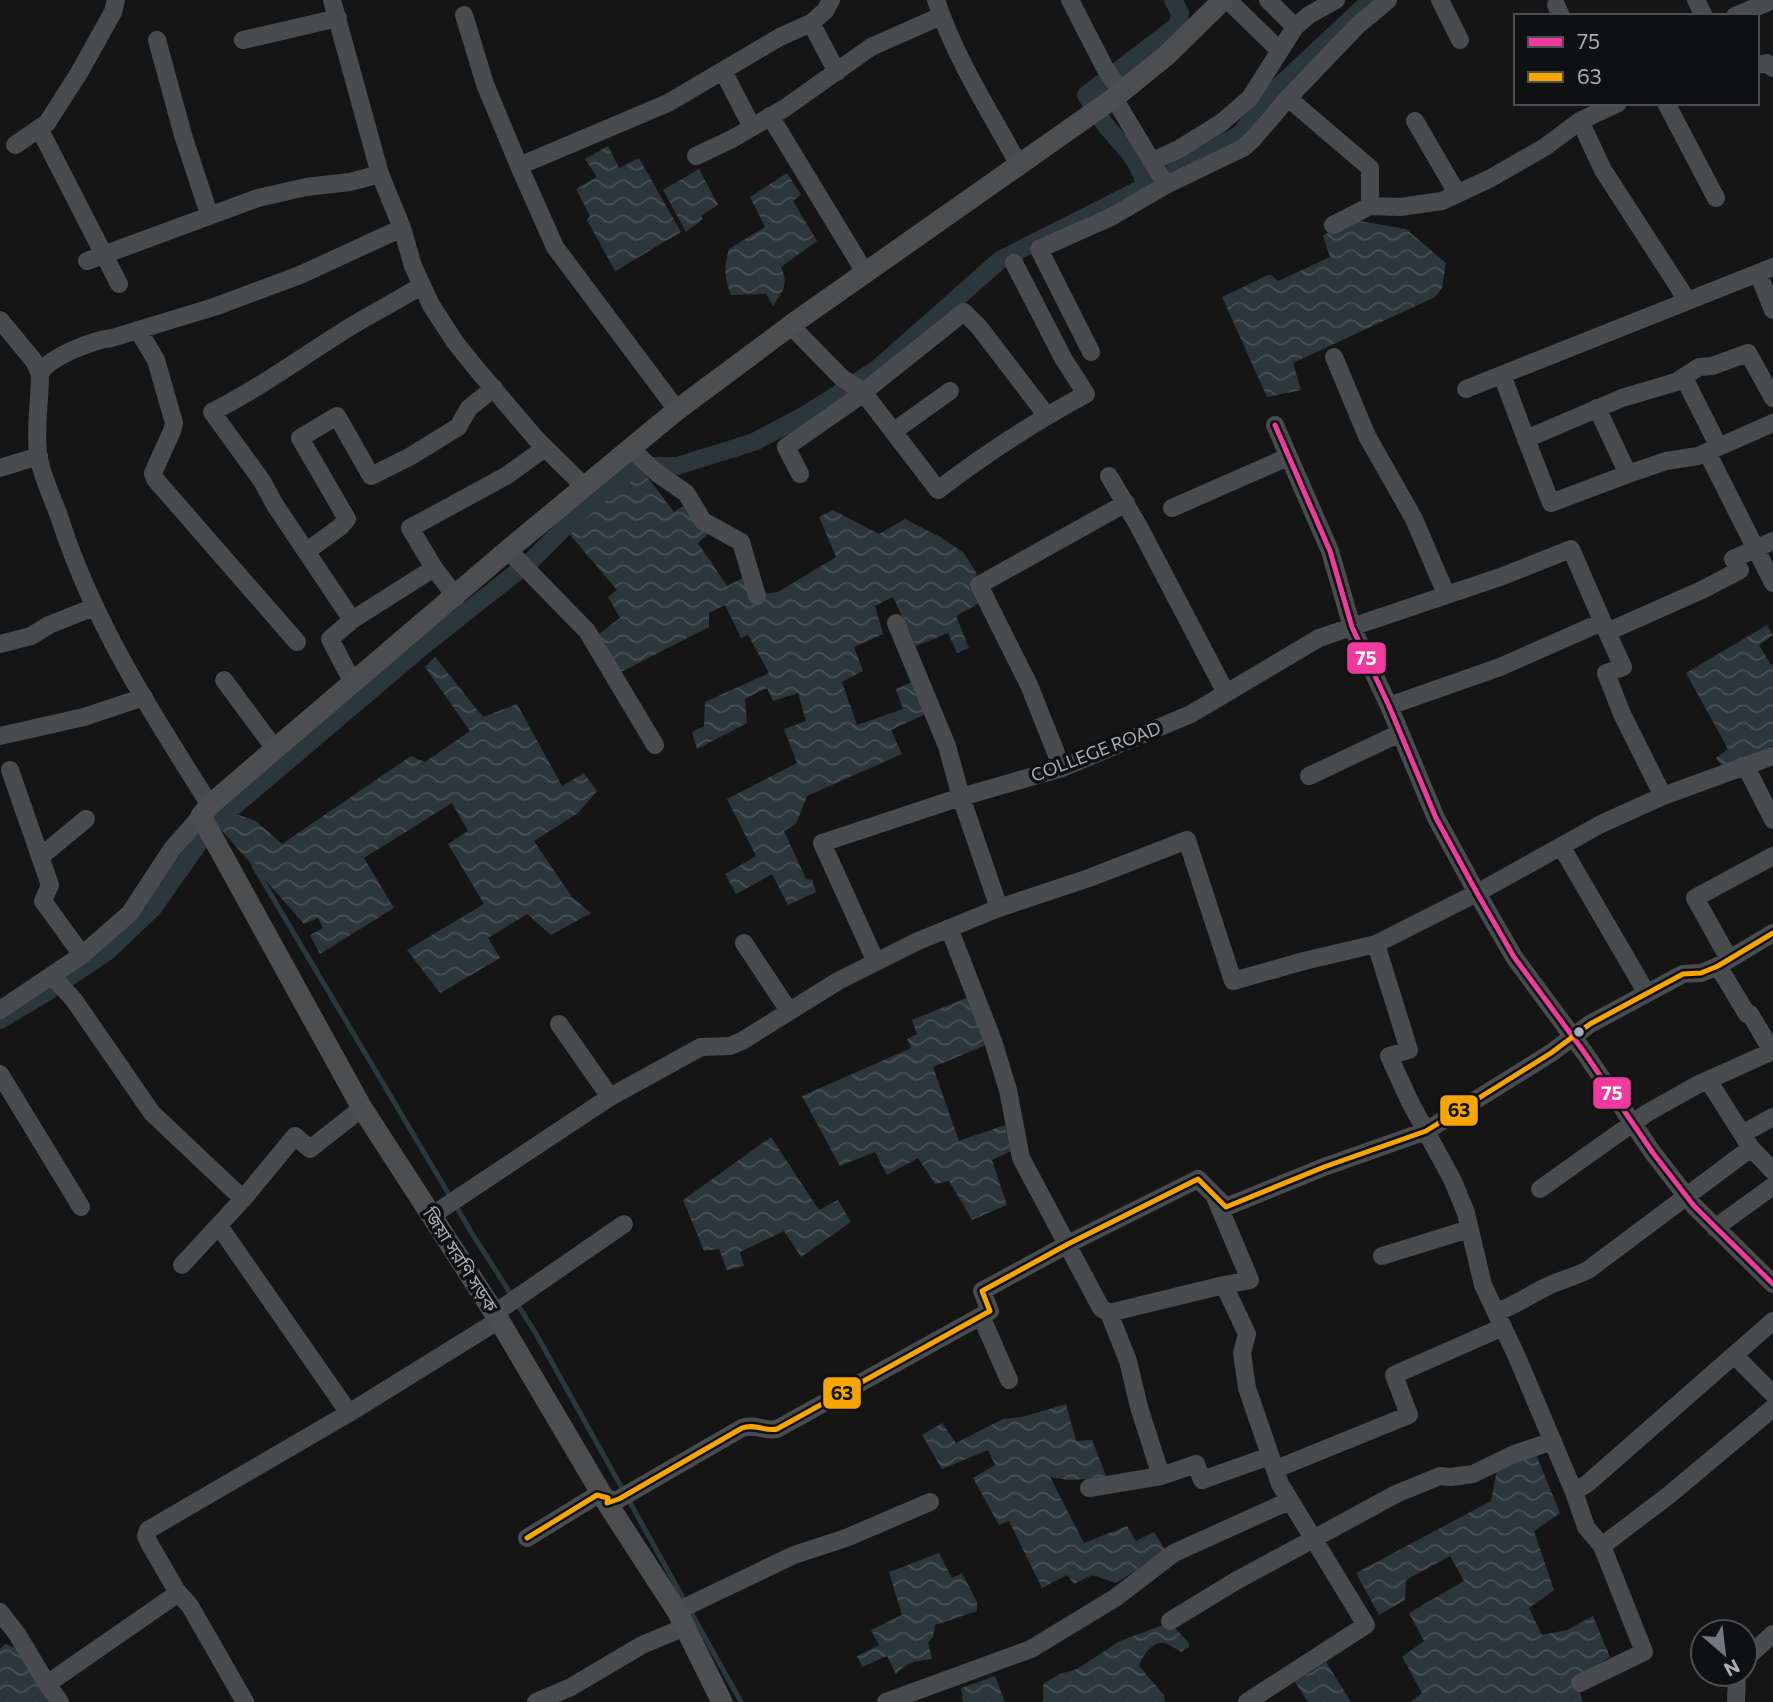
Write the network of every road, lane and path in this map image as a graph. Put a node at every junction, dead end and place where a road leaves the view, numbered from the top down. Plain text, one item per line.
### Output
1 (116, 0) edge
2 (332, 0) edge
3 (831, 0) edge
4 (1070, 0) edge
5 (1268, 0) edge
6 (1336, 0) edge
7 (1388, 0) edge
8 (1440, 0) edge
9 (1773, 0) edge
10 (1228, 3) edge
11 (938, 8) edge
12 (1740, 14) edge
13 (464, 15) dead end
14 (338, 18) junction
15 (811, 23) junction
16 (1295, 27) junction
17 (157, 40) dead end
18 (243, 40) dead end
19 (1460, 40) dead end
20 (1279, 50) junction
21 (723, 71) junction
22 (837, 72) junction
23 (1112, 89) junction
24 (1288, 98) junction
25 (1611, 105) edge
26 (1667, 105) edge
27 (770, 116) junction
28 (1415, 121) dead end
29 (1580, 121) junction
30 (752, 127) junction
31 (40, 130) junction
32 (15, 145) dead end
33 (696, 156) dead end
34 (1153, 161) junction
35 (1019, 165) junction
36 (519, 166) junction
37 (380, 174) junction
38 (1166, 185) junction
39 (1457, 193) junction
40 (1716, 198) dead end
41 (1370, 206) junction
42 (209, 214) junction
43 (1333, 225) dead end
44 (402, 228) junction
45 (95, 258) junction
46 (1014, 263) dead end
47 (1765, 270) edge
48 (866, 274) junction
49 (118, 284) dead end
50 (422, 285) junction
51 (1687, 300) junction
52 (1773, 310) edge
53 (0, 320) edge
54 (791, 326) junction
55 (138, 330) junction
56 (1091, 352) dead end
57 (1334, 358) dead end
58 (40, 374) junction
59 (1502, 375) junction
60 (1684, 378) junction
61 (494, 388) junction
62 (1466, 389) dead end
63 (950, 391) dead end
64 (863, 392) junction
65 (1773, 397) edge
66 (1597, 408) junction
67 (677, 410) junction
68 (1047, 415) junction
69 (1773, 423) edge
70 (1275, 425) dead end
71 (894, 431) junction
72 (1526, 439) junction
73 (545, 448) junction
74 (1713, 449) junction
75 (634, 452) junction
76 (38, 456) junction
77 (1288, 457) junction
78 (0, 468) edge
79 (800, 474) dead end
80 (1628, 474) junction
81 (1109, 476) dead end
82 (584, 486) junction
83 (1126, 503) junction
84 (1172, 508) dead end
85 (1773, 541) edge
86 (1756, 549) junction
87 (307, 551) junction
88 (511, 553) junction
89 (434, 568) junction
90 (1773, 583) edge
91 (1446, 594) junction
92 (757, 596) dead end
93 (456, 597) junction
94 (94, 607) junction
95 (352, 620) junction
96 (896, 623) dead end
97 (1352, 627) junction
98 (1605, 627) junction
99 (297, 642) dead end
100 (0, 644) edge
101 (224, 680) dead end
102 (354, 684) junction
103 (1226, 693) junction
104 (144, 697) junction
105 (1390, 706) junction
106 (1400, 733) junction
107 (0, 736) edge
108 (655, 745) dead end
109 (275, 748) junction
110 (1773, 756) edge
111 (1746, 767) junction
112 (1062, 768) junction
113 (9, 770) dead end
114 (1309, 776) dead end
115 (1663, 796) junction
116 (961, 797) junction
117 (205, 815) junction
118 (86, 819) dead end
119 (1773, 820) edge
120 (1561, 846) junction
121 (1773, 856) edge
122 (40, 857) junction
123 (1476, 893) junction
124 (999, 908) junction
125 (950, 928) junction
126 (1773, 933) edge
127 (744, 943) dead end
128 (1376, 944) junction
129 (82, 955) junction
130 (876, 962) junction
131 (1723, 962) junction
132 (52, 976) junction
133 (1646, 992) junction
134 (0, 1010) edge
135 (789, 1011) junction
136 (559, 1024) dead end
137 (1572, 1037) junction
138 (1772, 1051) edge
139 (0, 1074) edge
140 (1708, 1080) junction
141 (610, 1097) junction
142 (362, 1108) junction
143 (1773, 1117) edge
144 (1633, 1123) junction
145 (1426, 1131) junction
146 (1746, 1141) junction
147 (1773, 1171) edge
148 (1773, 1186) edge
149 (1540, 1189) dead end
150 (1213, 1194) junction
151 (1687, 1197) junction
152 (243, 1199) junction
153 (81, 1207) dead end
154 (431, 1216) junction
155 (624, 1224) dead end
156 (219, 1226) junction
157 (1715, 1228) junction
158 (1469, 1229) junction
159 (1068, 1244) junction
160 (1382, 1256) dead end
161 (183, 1265) dead end
162 (1771, 1279) edge
163 (1224, 1285) junction
164 (1109, 1313) junction
165 (981, 1316) junction
166 (497, 1317) junction
167 (1500, 1320) junction
168 (1773, 1321) edge
169 (1734, 1355) junction
170 (1009, 1380) dead end
171 (1773, 1394) edge
172 (1773, 1408) edge
173 (349, 1413) junction
174 (1553, 1441) junction
175 (1273, 1463) junction
176 (1161, 1476) junction
177 (1090, 1488) dead end
178 (1574, 1492) junction
179 (605, 1500) junction
180 (1289, 1501) junction
181 (930, 1502) dead end
182 (527, 1538) dead end
183 (1313, 1539) junction
184 (1602, 1546) junction
185 (176, 1590) junction
186 (0, 1612) edge
187 (681, 1619) junction
188 (1170, 1621) dead end
189 (1773, 1634) edge
190 (1759, 1646) edge
191 (1580, 1683) dead end
192 (47, 1684) junction
193 (60, 1702) edge
194 (245, 1702) edge
195 (536, 1702) edge
196 (722, 1702) edge
197 (886, 1702) edge
198 (1247, 1702) edge

1 - 31 street
2 - 14 street
3 - 15 street
4 - 23 street
5 - 16 street
6 - 16 street
7 - 24 street
8 - 19 street
9 - 12 street
10 - 20 street
10 - 23 main road
11 - 22 street
11 - 35 street
13 - 36 street
14 - 18 street
14 - 37 street
15 - 21 street
15 - 22 street
16 - 20 street
17 - 42 street
20 - 34 street
21 - 30 street
21 - 36 street
22 - 27 street
23 - 34 street
23 - 35 main road
24 - 38 street
24 - 41 street
25 - 29 street
26 - 40 street
27 - 30 street
27 - 48 street
28 - 39 street
29 - 39 street
29 - 51 street
30 - 33 street
31 - 32 street
31 - 45 street
34 - 38 street
35 - 48 main road
36 - 67 street
37 - 42 street
37 - 44 street
38 - 56 street
39 - 41 street
41 - 43 street
42 - 45 street
44 - 50 street
44 - 55 street
45 - 49 street
46 - 68 street
47 - 51 street
47 - 52 street
48 - 54 main road
50 - 61 street
50 - 87 street
51 - 59 street
53 - 58 street
54 - 64 street
54 - 67 main road
55 - 58 street
55 - 99 street
57 - 91 street
58 - 76 street
59 - 62 street
59 - 72 street
60 - 65 street
60 - 66 street
60 - 74 street
61 - 73 street
61 - 87 street
63 - 71 street
64 - 68 street
64 - 71 street
64 - 79 street
66 - 72 street
66 - 80 street
67 - 75 main road
68 - 71 street
69 - 74 street
70 - 77 street
72 - 80 street
73 - 82 street
73 - 89 street
74 - 80 street
74 - 86 street
75 - 82 main road
75 - 92 street
76 - 78 street
76 - 94 street
77 - 84 street
77 - 97 street
81 - 83 street
82 - 88 main road
83 - 103 street
83 - 112 street
85 - 86 street
86 - 90 street
86 - 98 street
87 - 95 street
88 - 93 main road
88 - 108 street
89 - 93 street
89 - 95 street
91 - 97 street, COLLEGE ROAD
91 - 98 street, COLLEGE ROAD
93 - 102 main road
94 - 100 street
94 - 104 street
95 - 102 street
96 - 116 street
97 - 103 street, COLLEGE ROAD
97 - 105 street
98 - 105 street
98 - 115 street
101 - 109 street
102 - 109 main road
103 - 112 street, COLLEGE ROAD
104 - 107 street
104 - 117 street
105 - 106 street
106 - 114 street
106 - 123 street
109 - 117 main road
110 - 111 street
111 - 115 street
111 - 119 street
112 - 116 street, COLLEGE ROAD
113 - 122 street
115 - 120 street
116 - 124 street
116 - 130 street, COLLEGE ROAD
117 - 129 street
117 - 142 main road, জিয়া সরণি সড়ক
118 - 122 street
120 - 123 street
120 - 133 street
121 - 131 street
122 - 129 street
123 - 128 street
123 - 137 street
124 - 125 street
124 - 128 street
125 - 130 street
125 - 159 street
126 - 131 street
127 - 135 street
128 - 145 street
129 - 132 street
130 - 135 street
131 - 133 street
131 - 138 street
132 - 134 street
132 - 152 street
133 - 137 street
135 - 141 street
136 - 141 street
137 - 144 street
137 - 145 street
138 - 140 street
139 - 153 street
140 - 144 street
140 - 146 street
141 - 154 street
142 - 152 street
142 - 154 main road, জিয়া সরণি সড়ক
143 - 146 street
144 - 149 street
144 - 151 street
145 - 150 street
145 - 158 street
146 - 147 street
146 - 151 street
148 - 157 street
150 - 159 street
150 - 163 street
151 - 157 street
151 - 167 street
152 - 156 street
154 - 166 main road, জিয়া সরণি সড়ক
155 - 166 street
156 - 161 street
156 - 173 street
157 - 162 street
158 - 160 street
158 - 167 street
159 - 164 street
159 - 165 street
163 - 164 street
163 - 175 street
164 - 176 street
165 - 170 street
165 - 179 street
166 - 173 street
166 - 179 main road, জিয়া সরণি সড়ক
167 - 174 street
167 - 175 street
168 - 169 street
169 - 171 street
169 - 178 street
172 - 184 street
173 - 185 street
174 - 178 street
174 - 183 street
175 - 176 street
175 - 180 street
176 - 177 street
178 - 184 street
179 - 182 street
179 - 187 main road, জিয়া সরণি সড়ক
180 - 183 street
180 - 197 street
181 - 187 street
183 - 188 street
183 - 198 street
184 - 191 street
185 - 192 street
185 - 194 street
186 - 192 street
187 - 195 street
187 - 196 main road, জিয়া সরণি সড়ক
189 - 190 street
192 - 193 street

